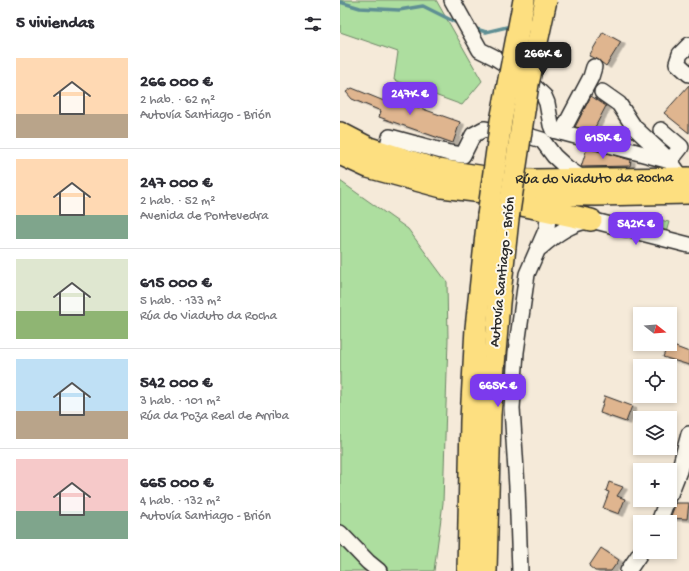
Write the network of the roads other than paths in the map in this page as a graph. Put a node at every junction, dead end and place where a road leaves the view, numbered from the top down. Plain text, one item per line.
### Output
1 (452, 0) edge
2 (524, 0) edge
3 (546, 0) edge
4 (689, 45) edge
5 (594, 67) dead end
6 (689, 74) edge
7 (602, 92) dead end
8 (340, 122) edge
9 (660, 130) dead end
10 (562, 132) junction
11 (340, 133) edge
12 (377, 151) junction
13 (340, 154) edge
14 (678, 155) edge
15 (583, 179) junction
16 (687, 183) edge
17 (499, 187) junction
18 (466, 190) junction
19 (544, 209) junction
20 (498, 218) junction
21 (591, 220) junction
22 (689, 245) edge
23 (536, 252) junction
24 (689, 434) edge
25 (677, 476) edge
26 (340, 533) edge
27 (636, 559) edge
28 (379, 571) edge
29 (468, 571) edge
30 (486, 571) edge
31 (520, 571) edge
32 (628, 571) edge

1 - 10 street
2 - 20 highway, Autovía Santiago - Brión, bridge
3 - 20 highway, Autovía Santiago - Brión, bridge
4 - 6 street
5 - 10 street
7 - 14 street
8 - 12 street
9 - 14 street
10 - 14 street
11 - 12 highway
12 - 15 street
12 - 17 highway
13 - 18 highway
14 - 16 street
15 - 16 highway, Rúa do Viaduto da Rocha
15 - 17 highway, Rúa do Viaduto da Rocha
16 - 17 highway, Rúa do Viaduto da Rocha
17 - 18 highway
18 - 19 highway
19 - 21 highway
19 - 23 street
20 - 29 highway, Autovía Santiago - Brión
20 - 30 highway, Autovía Santiago - Brión
21 - 22 street
21 - 23 street
23 - 31 street
24 - 25 street
26 - 28 street
27 - 32 street

